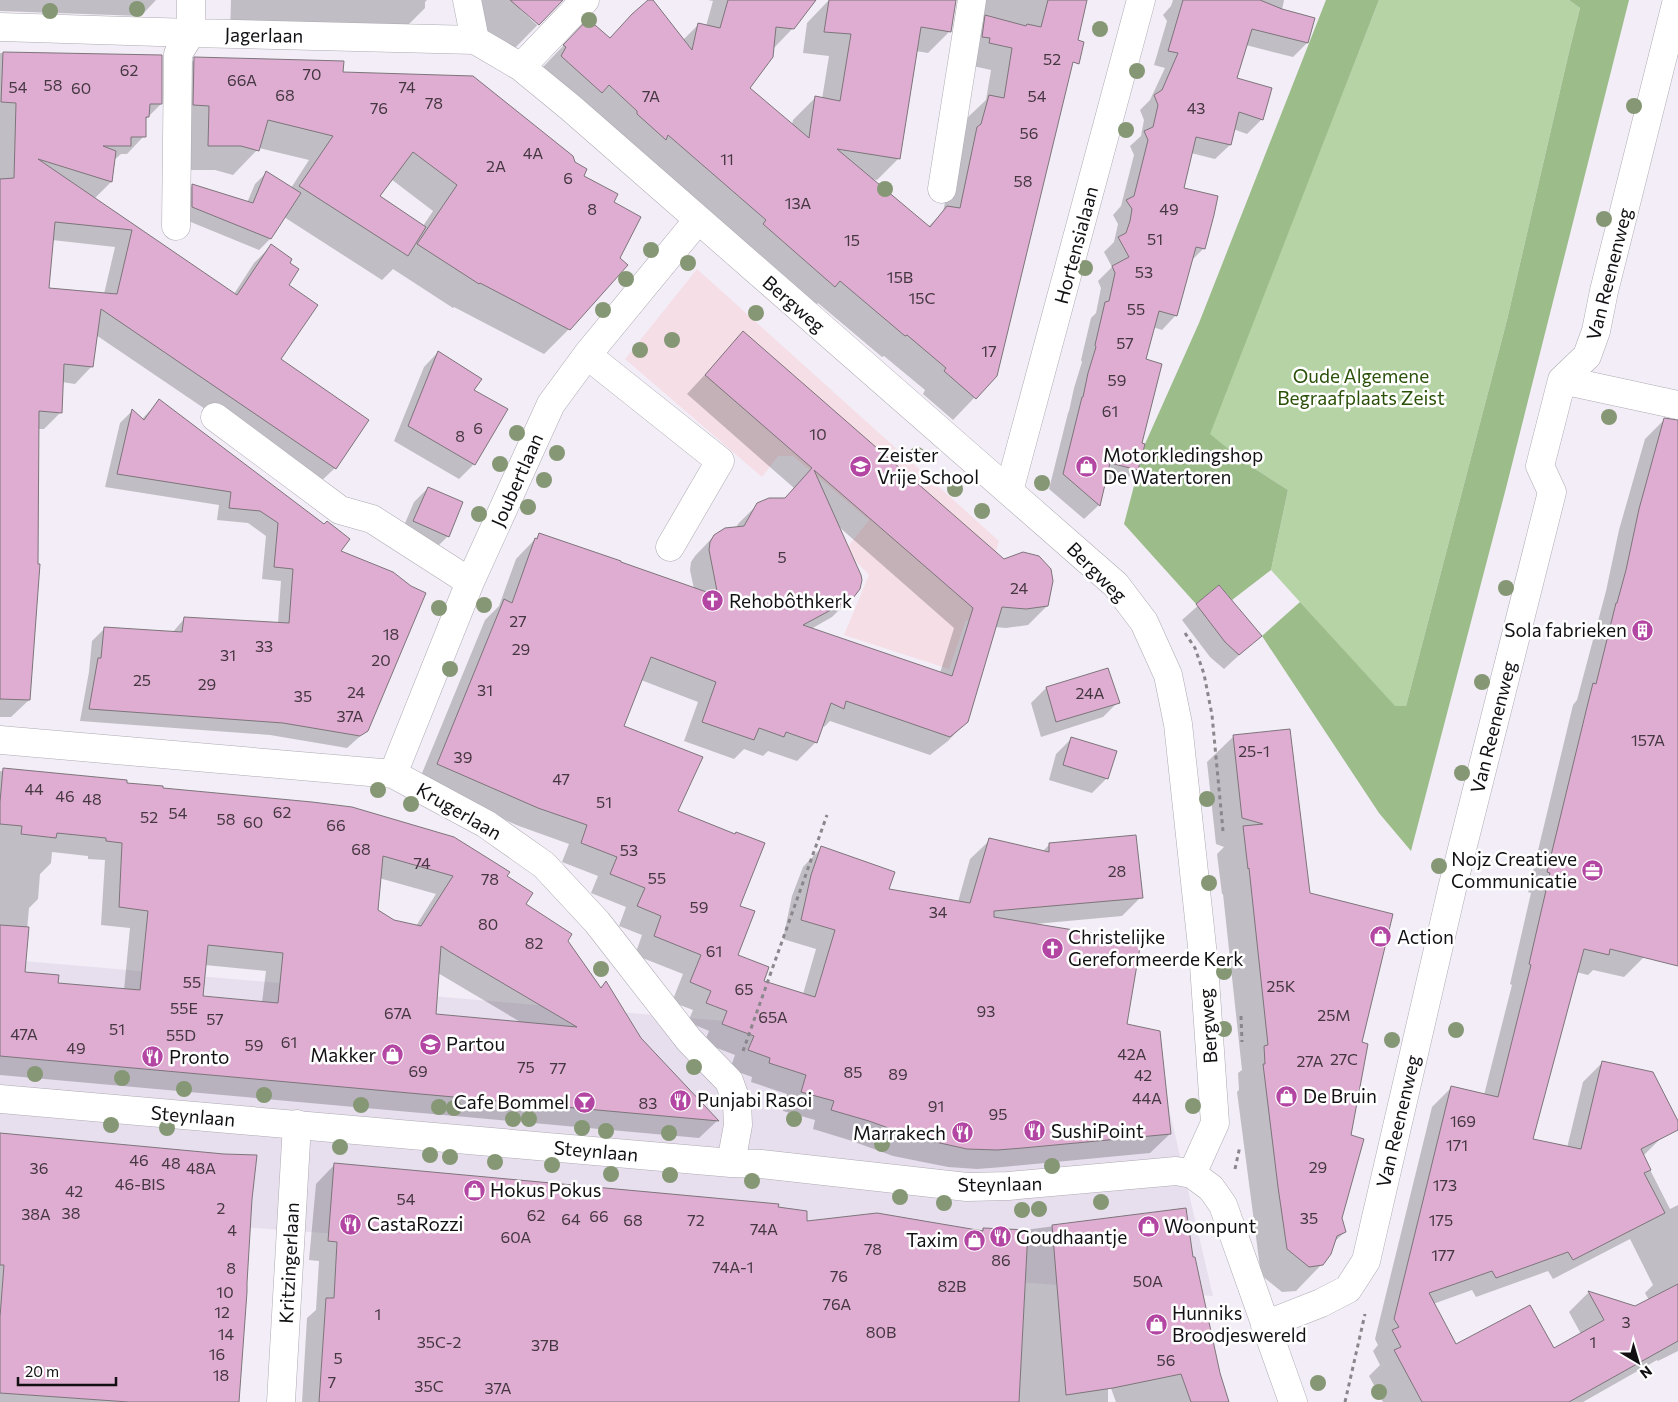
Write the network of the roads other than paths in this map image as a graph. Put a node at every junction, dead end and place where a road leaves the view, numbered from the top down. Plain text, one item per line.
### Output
1 (191, 0) edge
2 (467, 0) edge
3 (585, 0) edge
4 (972, 0) edge
5 (1141, 0) edge
6 (1677, 0) edge
7 (0, 27) edge
8 (191, 33) junction
9 (475, 40) junction
10 (521, 67) junction
11 (942, 189) dead end
12 (698, 220) junction
13 (176, 226) dead end
14 (587, 355) junction
15 (1562, 380) junction
16 (1678, 405) edge
17 (215, 417) dead end
18 (1010, 491) junction
19 (670, 547) dead end
20 (470, 582) junction
21 (0, 740) edge
22 (393, 774) junction
23 (0, 1099) edge
24 (297, 1124) junction
25 (731, 1163) junction
26 (1192, 1174) junction
27 (1265, 1325) junction
28 (281, 1402) edge
29 (1293, 1402) edge

1 - 8 street
2 - 9 street
3 - 10 street
4 - 11 street
5 - 18 street, Hortensialaan
6 - 15 street, Van Reenenweg
7 - 8 street, Jagerlaan
8 - 9 street, Jagerlaan
8 - 13 street
9 - 10 street, Jagerlaan
10 - 12 street, Bergweg
12 - 14 street, Joubertlaan
12 - 18 street, Bergweg
14 - 19 street
14 - 20 street, Joubertlaan
15 - 16 street
15 - 27 street, Van Reenenweg
17 - 20 street
18 - 26 street, Bergweg
20 - 22 street, Joubertlaan
21 - 22 street, Krugerlaan
22 - 25 street, Krugerlaan
23 - 24 street, Steynlaan
24 - 25 street, Steynlaan
24 - 28 street, Kritzingerlaan
25 - 26 street, Steynlaan
26 - 27 street
27 - 29 street

